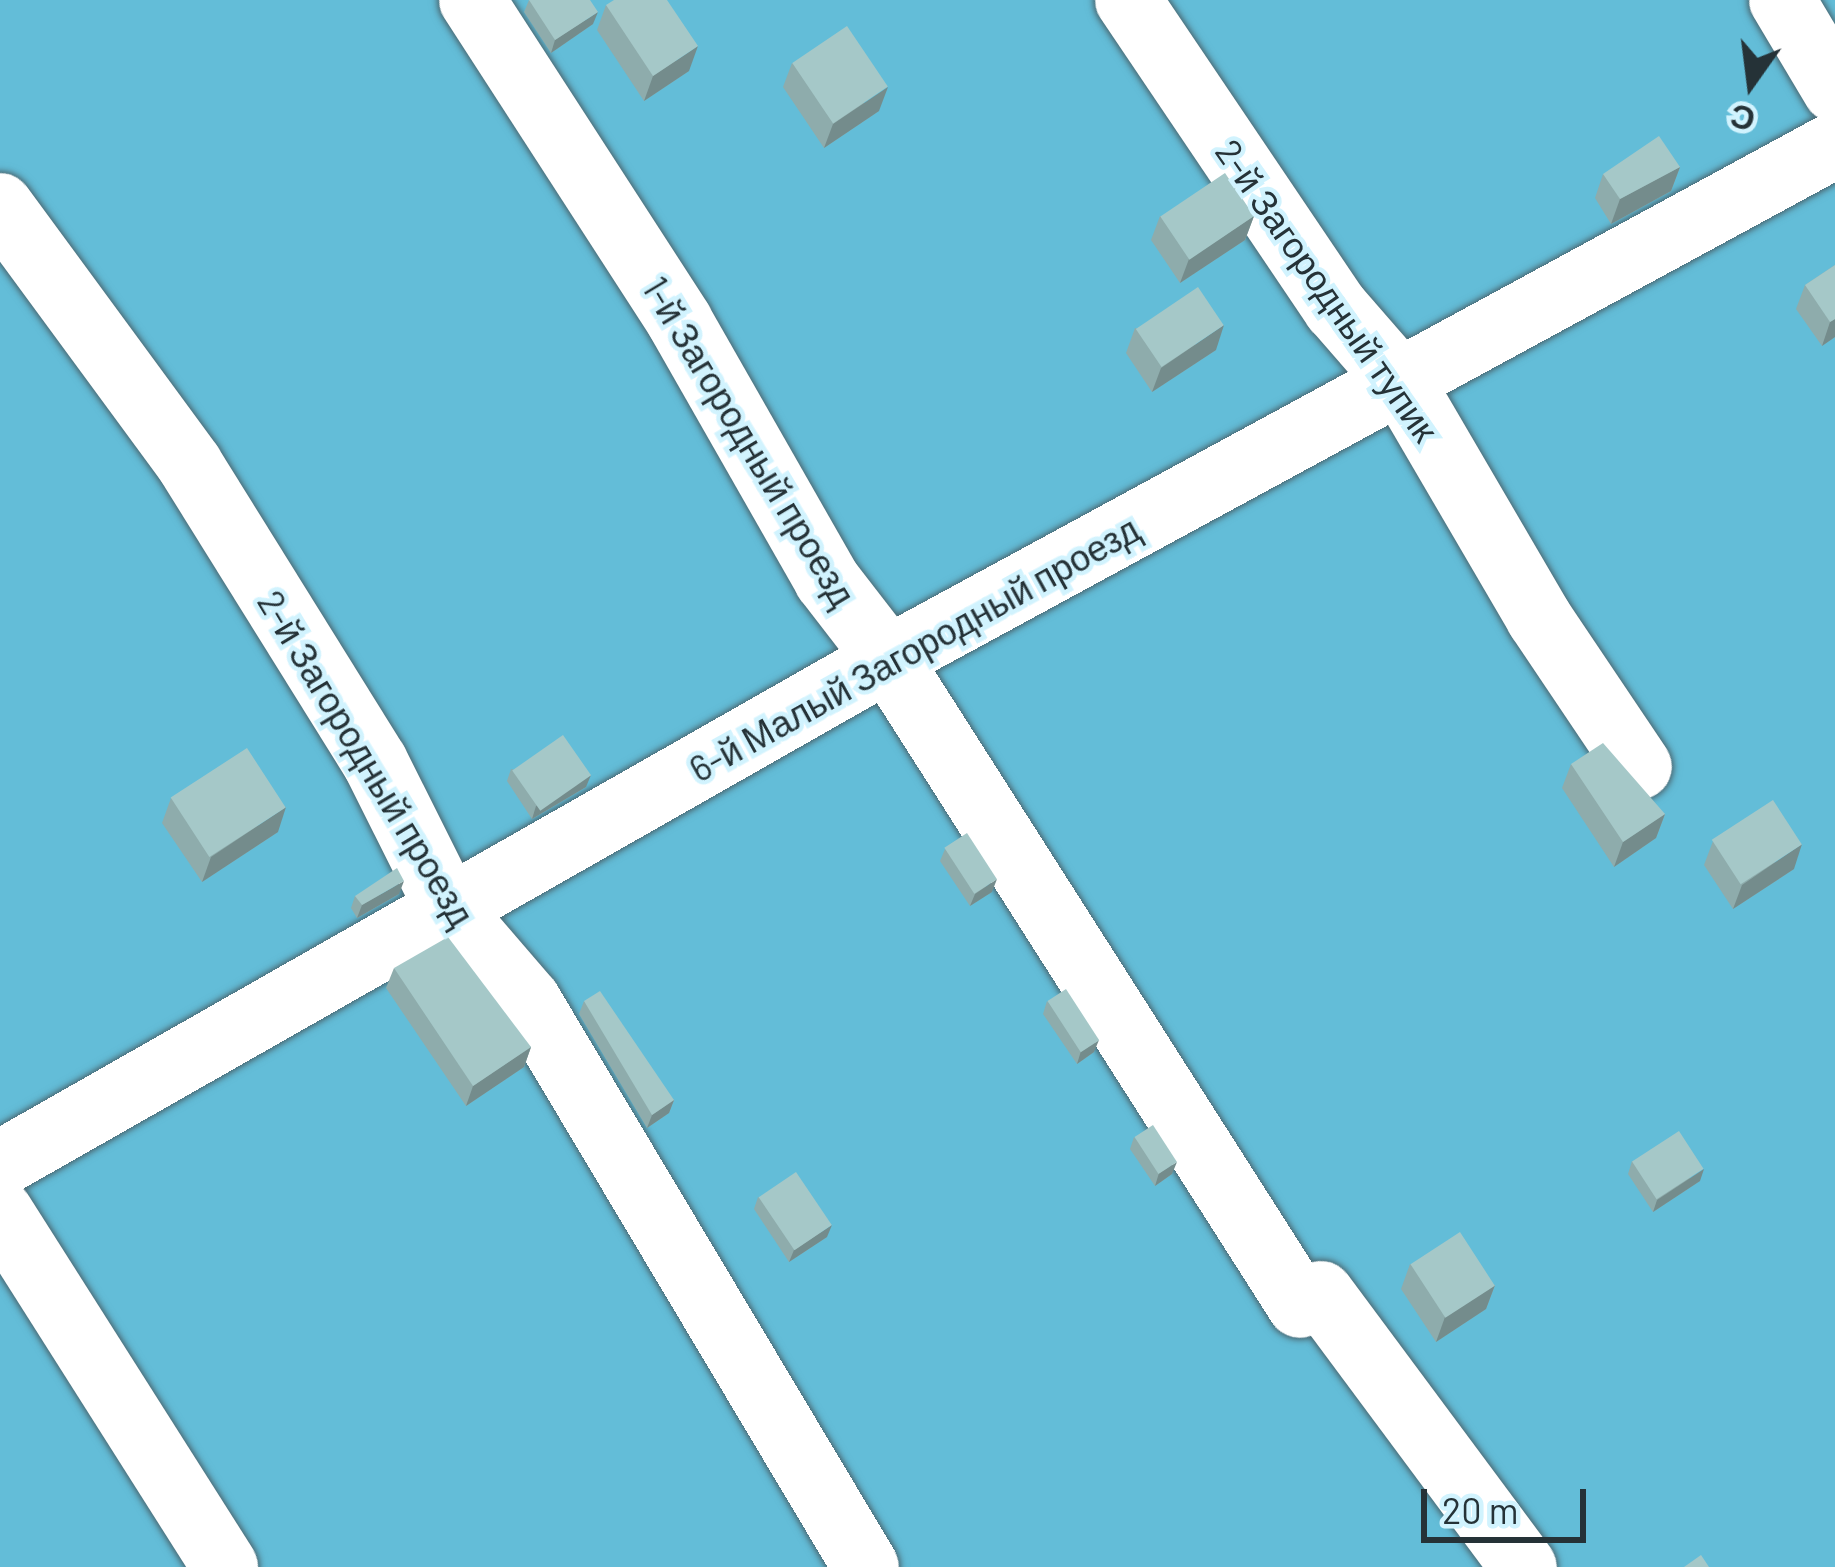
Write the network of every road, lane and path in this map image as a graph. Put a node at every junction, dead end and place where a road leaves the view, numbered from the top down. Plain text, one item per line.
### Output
1 (472, 0) edge
2 (1128, 0) edge
3 (1782, 0) edge
4 (1835, 89) edge
5 (1835, 145) edge
6 (0, 206) edge
7 (1403, 385) junction
8 (888, 659) junction
9 (1639, 767) dead end
10 (448, 908) junction
11 (0, 1164) edge
12 (0, 1212) edge
13 (225, 1567) edge
14 (866, 1567) edge
15 (1524, 1567) edge

1 - 8 lane, 1-й Загородный проезд
2 - 7 lane, 2-й Загородный тупик
3 - 4 lane
5 - 7 lane, 6-й Малый Загородный проезд
6 - 10 lane, 2-й Загородный проезд
7 - 8 lane, 6-й Малый Загородный проезд
7 - 9 lane, 2-й Загородный тупик
8 - 10 lane, 6-й Малый Загородный проезд
8 - 15 lane, 1-й Загородный проезд
10 - 11 lane, 6-й Малый Загородный проезд
10 - 14 lane, 2-й Загородный проезд
12 - 13 lane

